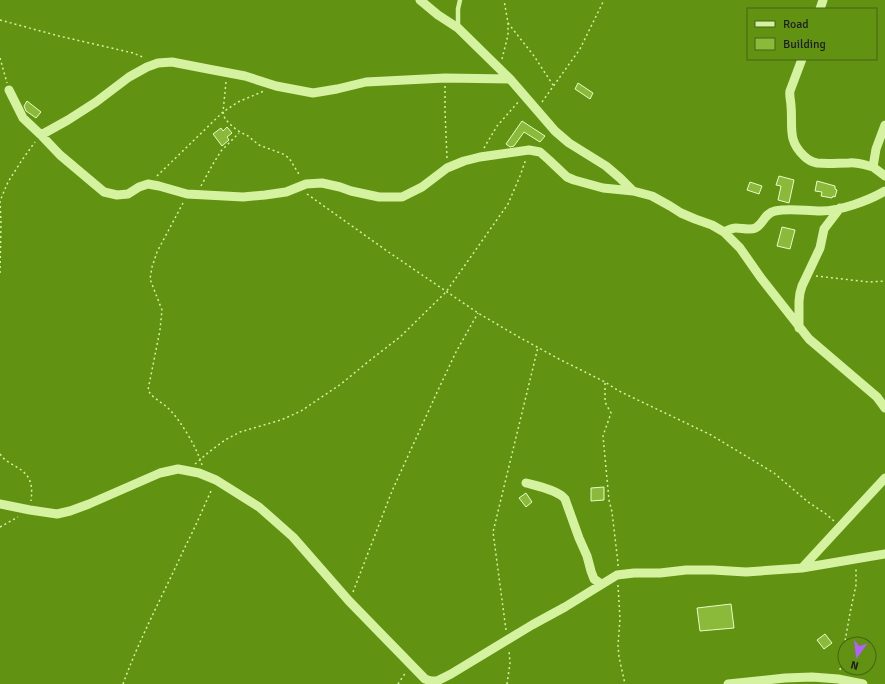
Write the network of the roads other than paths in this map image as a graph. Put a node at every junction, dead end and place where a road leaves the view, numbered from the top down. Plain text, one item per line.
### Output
1 (420, 0) edge
2 (460, 0) edge
3 (458, 28) junction
4 (802, 60) edge
5 (510, 79) junction
6 (9, 90) road end
7 (885, 125) edge
8 (41, 135) junction
9 (873, 166) junction
10 (885, 176) edge
11 (633, 191) junction
12 (885, 191) edge
13 (840, 208) junction
14 (724, 232) junction
15 (799, 328) junction
16 (885, 408) edge
17 (885, 478) edge
18 (526, 483) dead end
19 (0, 504) edge
20 (885, 554) edge
21 (802, 568) junction
22 (601, 584) junction
23 (728, 684) edge
24 (862, 684) edge

1 - 3 street
2 - 3 lane
3 - 5 street
4 - 9 street
5 - 8 street
5 - 11 street
6 - 8 street
7 - 9 street
8 - 11 street
9 - 10 street
11 - 14 street
12 - 13 street
13 - 14 street
13 - 15 street
14 - 15 street
15 - 16 street
17 - 21 street
18 - 22 street
19 - 22 street
20 - 21 street
21 - 22 street
23 - 24 street

